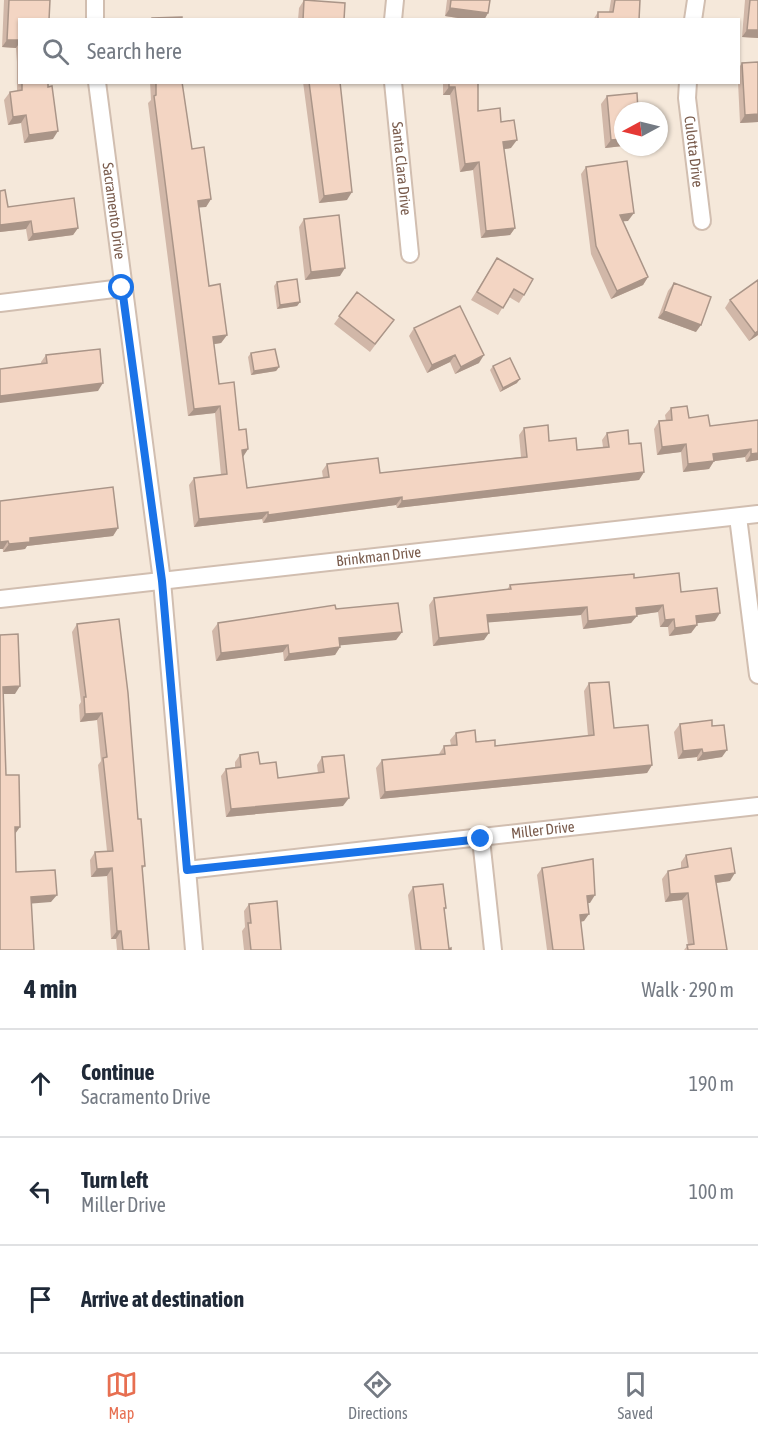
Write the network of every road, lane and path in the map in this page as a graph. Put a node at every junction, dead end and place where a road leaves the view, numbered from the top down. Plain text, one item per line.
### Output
1 (95, 0) edge
2 (394, 0) edge
3 (696, 0) edge
4 (95, 18) edge
5 (393, 18) edge
6 (693, 18) edge
7 (97, 84) edge
8 (393, 84) edge
9 (688, 84) edge
10 (702, 221) dead end
11 (410, 254) dead end
12 (122, 288) junction
13 (0, 303) edge
14 (758, 514) edge
15 (738, 517) junction
16 (162, 581) junction
17 (0, 599) edge
18 (758, 675) edge
19 (758, 806) edge
20 (481, 839) junction
21 (187, 870) junction
22 (194, 950) edge
23 (493, 950) edge

1 - 4 street
2 - 5 street
3 - 6 street
7 - 12 street, Sacramento Drive
8 - 11 street, Santa Clara Drive
9 - 10 street, Culotta Drive
12 - 13 street
12 - 16 street, Sacramento Drive
14 - 15 street, Brinkman Drive
15 - 16 street, Brinkman Drive
15 - 18 street
16 - 17 street, Brinkman Drive
16 - 21 street, Sacramento Drive
19 - 20 street, Miller Drive
20 - 21 street, Miller Drive
20 - 23 street
21 - 22 street, Sacramento Drive

